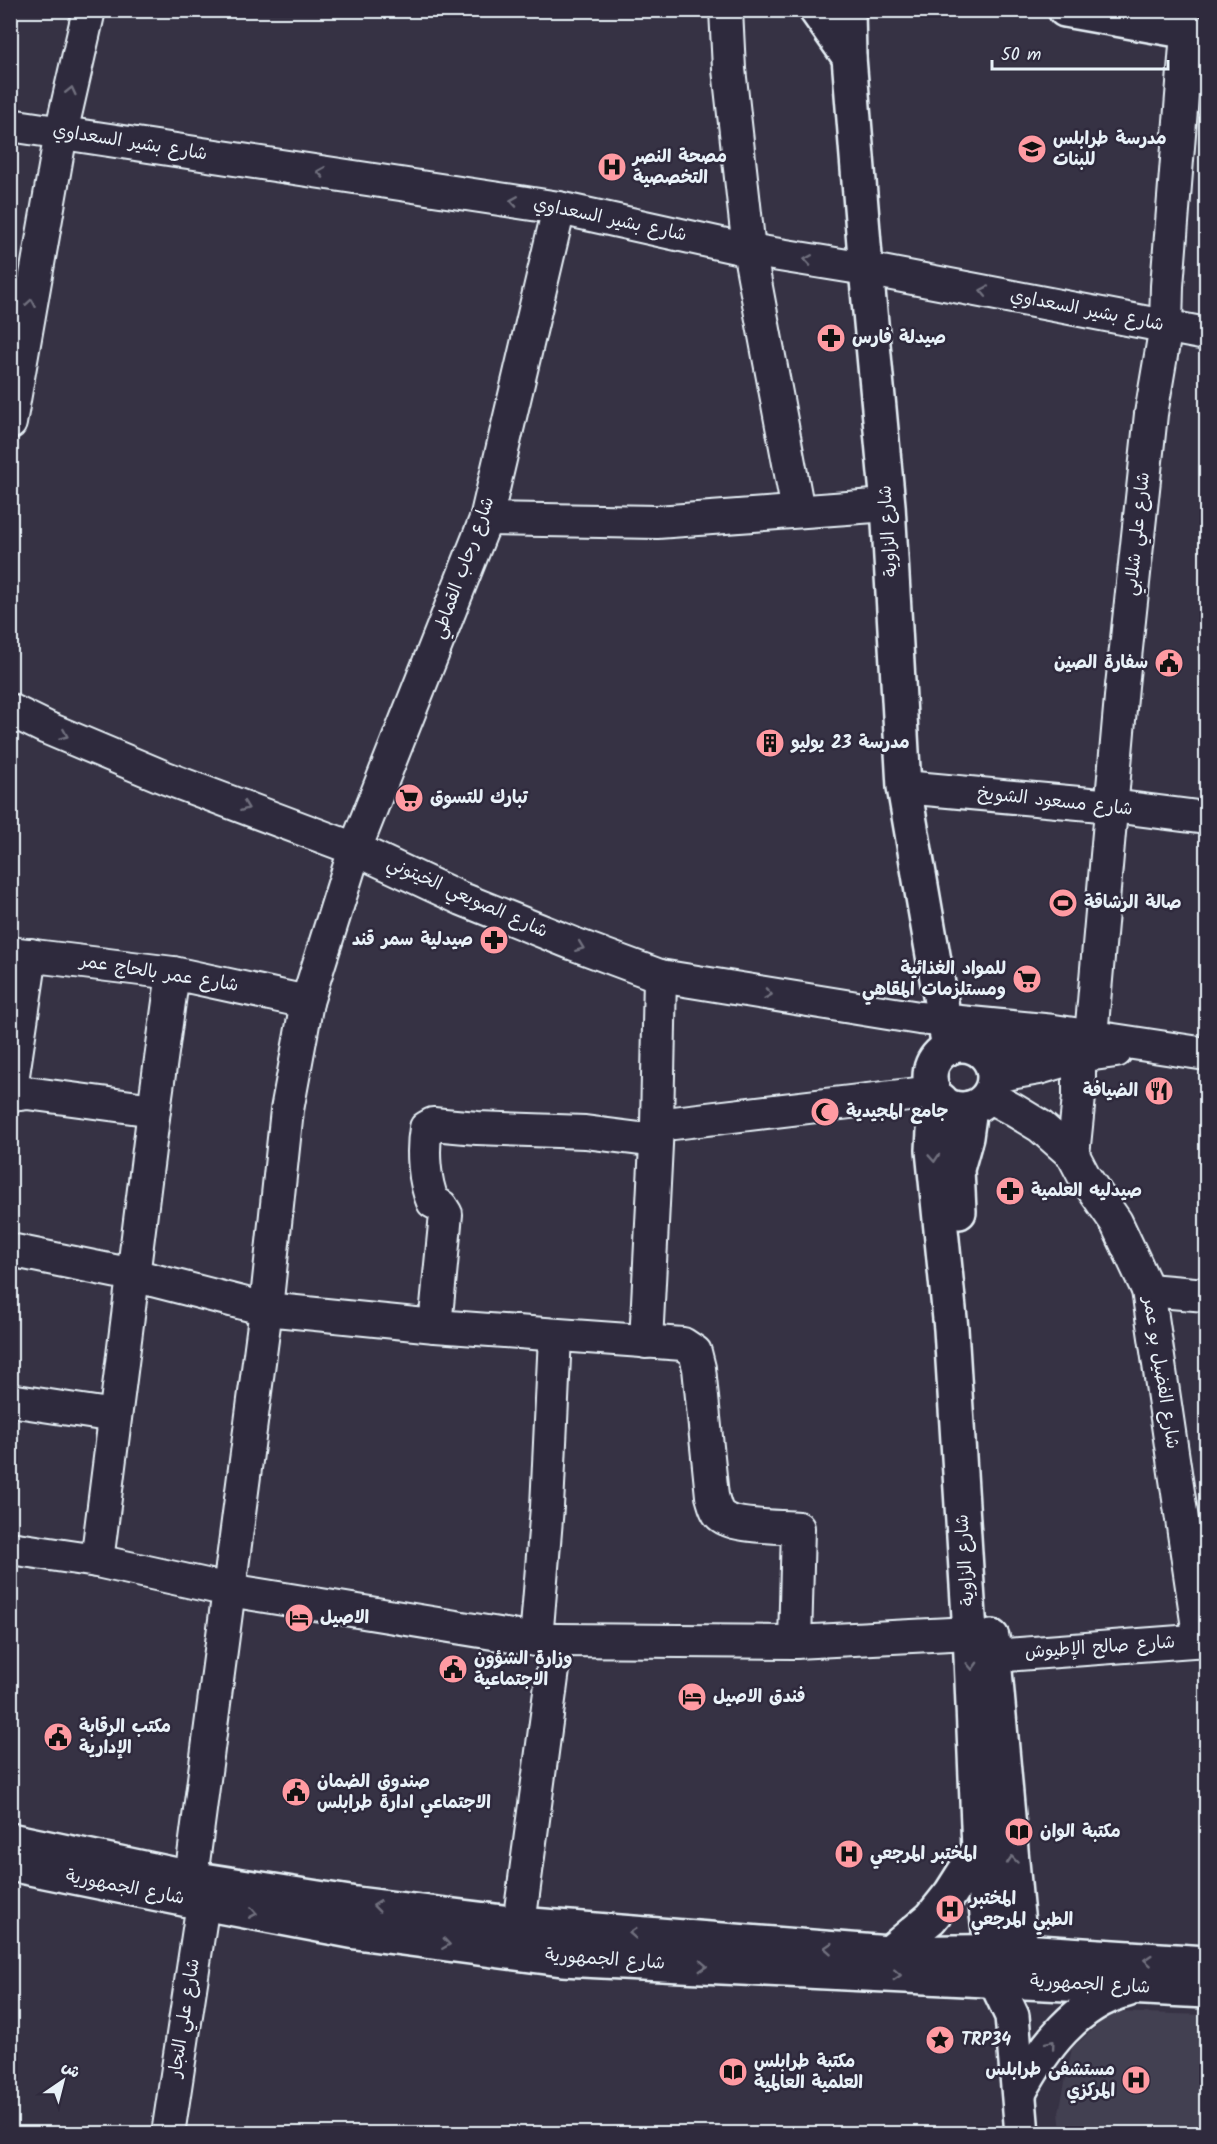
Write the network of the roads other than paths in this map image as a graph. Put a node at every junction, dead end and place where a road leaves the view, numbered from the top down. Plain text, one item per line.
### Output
1 (89, 10) edge
2 (726, 10) edge
3 (816, 10) edge
4 (848, 10) edge
5 (1065, 10) edge
6 (1192, 20) edge
7 (849, 57) junction
8 (10, 125) edge
9 (62, 133) junction
10 (559, 208) junction
11 (749, 250) junction
12 (866, 269) junction
13 (1166, 326) junction
14 (1206, 334) edge
15 (10, 423) edge
16 (888, 505) junction
17 (798, 511) junction
18 (486, 519) junction
19 (10, 710) edge
20 (906, 802) junction
21 (1112, 806) junction
22 (1206, 818) edge
23 (355, 849) junction
24 (21, 954) edge
25 (173, 973) junction
26 (660, 976) junction
27 (307, 1002) junction
28 (1054, 1032) junction
29 (937, 1036) junction
30 (1085, 1046) junction
31 (1206, 1054) edge
32 (969, 1088) junction
33 (10, 1095) edge
34 (154, 1110) junction
35 (657, 1133) junction
36 (1073, 1155) junction
37 (10, 1250) edge
38 (133, 1275) junction
39 (1148, 1290) junction
40 (1206, 1295) edge
41 (266, 1309) junction
42 (435, 1326) junction
43 (555, 1336) junction
44 (646, 1342) junction
45 (10, 1400) edge
46 (115, 1416) junction
47 (10, 1548) edge
48 (97, 1561) junction
49 (229, 1590) junction
50 (970, 1633) junction
51 (547, 1640) junction
52 (1203, 1640) edge
53 (795, 1642) junction
54 (993, 1656) junction
55 (10, 1840) edge
56 (979, 1849) junction
57 (10, 1864) edge
58 (197, 1891) junction
59 (519, 1924) junction
60 (889, 1953) junction
61 (1206, 1964) edge
62 (1008, 1966) junction
63 (1145, 1988) junction
64 (1206, 1991) edge
65 (1018, 2093) junction
66 (168, 2133) edge
67 (1022, 2133) edge

9 -> 1 street
2 - 11 street
3 - 7 main road
4 - 7 main road, شارع الزاوية
5 - 6 main road
6 - 13 street, شارع علي شلابي
7 - 12 main road, شارع الزاوية
8 - 9 street, شارع بشير السعداوي
10 -> 9 street, شارع بشير السعداوي
15 -> 9 street
10 - 11 street, شارع بشير السعداوي
10 - 18 street, شارع رحاب القماطي
12 -> 11 street, شارع بشير السعداوي
11 - 17 street
13 -> 12 street, شارع بشير السعداوي
12 - 16 main road, شارع الزاوية
13 - 14 street, شارع بشير السعداوي
13 - 21 street, شارع علي شلابي
16 - 17 street
16 - 20 main road, شارع الزاوية
17 - 18 street
18 - 23 street, شارع رحاب القماطي
19 -> 23 street, شارع الصويعي الخيتوني
20 - 21 street, شارع مسعود الشويخ
20 - 29 main road, شارع الزاوية
21 - 22 street, شارع مسعود الشويخ
21 - 30 street, شارع علي شلابي
23 -> 26 street, شارع الصويعي الخيتوني
23 - 27 street, شارع رحاب القماطي
24 - 25 street, شارع عمر بالحاج عمر
24 - 33 street
25 - 27 street, شارع عمر بالحاج عمر
25 - 34 street
26 -> 29 street, شارع الصويعي الخيتوني
26 - 35 street
27 - 41 street, شارع رحاب القماطي
28 - 29 street, شارع الصويعي الخيتوني
28 - 30 street, شارع الصويعي الخيتوني
28 - 32 street
29 - 32 main road, شارع الزاوية
29 - 32 main road
30 - 31 street, شارع الصويعي الخيتوني
30 - 32 street
30 - 36 street, شارع علي شلابي
32 - 35 street
32 - 36 street, شارع الفضيل بو عمر
32 -> 50 main road, شارع الزاوية
32 - 54 main road, شارع الزاوية
33 - 34 street
34 - 38 street
35 - 42 street
35 - 44 street
36 - 39 street, شارع الفضيل بو عمر
37 - 38 street
38 - 41 street
38 - 46 street
39 - 40 street
39 - 52 street, شارع الفضيل بو عمر
41 - 42 street
41 - 49 street, شارع علي النجار
42 - 43 street
43 - 44 street
43 - 51 street
44 - 53 street
45 - 46 street
46 - 48 street
47 - 48 street
48 - 49 street
49 - 51 street
49 - 58 street, شارع علي النجار
50 - 53 street
50 -> 56 main road, شارع الزاوية
51 - 53 street
51 - 59 street
52 - 54 street, شارع صالح الإطيوش
62 -> 54 main road, شارع الزاوية
55 - 58 main road, شارع الجمهورية
56 - 60 main road
56 - 62 main road, شارع الزاوية
57 - 58 main road, شارع الجمهورية
59 -> 58 main road, شارع الجمهورية
58 -> 62 main road, شارع الجمهورية
58 - 66 street, شارع علي النجار
60 -> 59 main road, شارع الجمهورية
60 - 62 main road, شارع الجمهورية
61 -> 62 main road, شارع الجمهورية
62 - 63 main road, شارع الجمهورية
62 - 65 main road, شارع الزاوية
63 - 64 main road, شارع الجمهورية
65 -> 63 main road
65 - 67 main road, شارع الزاوية

